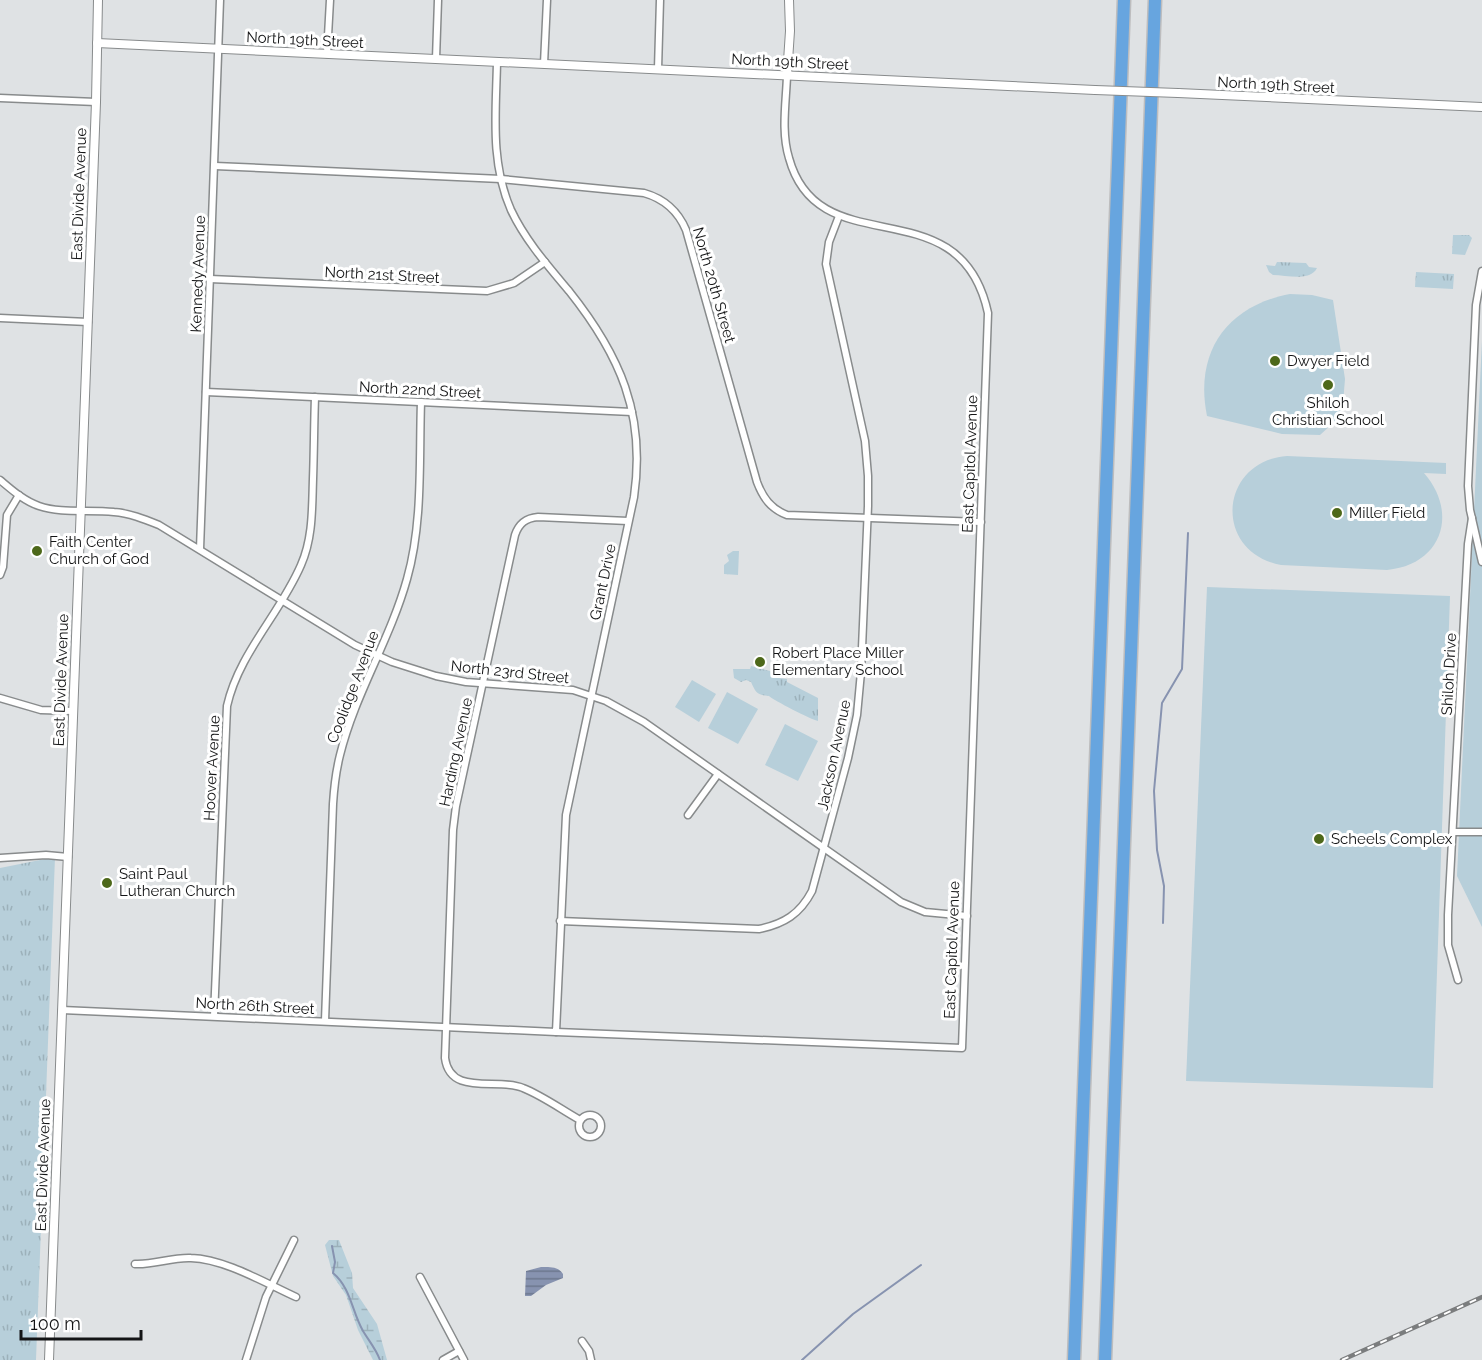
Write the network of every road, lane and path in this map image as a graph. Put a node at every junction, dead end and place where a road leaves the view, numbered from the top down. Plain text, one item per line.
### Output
1 (98, 0) edge
2 (220, 0) edge
3 (330, 0) edge
4 (438, 0) edge
5 (547, 0) edge
6 (660, 0) edge
7 (789, 0) edge
8 (1124, 0) edge
9 (1155, 0) edge
10 (97, 43) junction
11 (219, 49) junction
12 (327, 54) junction
13 (435, 59) junction
14 (497, 62) junction
15 (544, 64) junction
16 (657, 69) junction
17 (787, 76) junction
18 (0, 98) edge
19 (96, 102) junction
20 (1482, 107) edge
21 (215, 166) junction
22 (501, 179) junction
23 (839, 216) junction
24 (545, 262) junction
25 (1482, 271) edge
26 (210, 279) junction
27 (0, 318) edge
28 (88, 322) junction
29 (206, 393) junction
30 (315, 397) junction
31 (421, 402) junction
32 (632, 412) junction
33 (0, 480) edge
34 (19, 495) junction
35 (81, 510) junction
36 (867, 518) junction
37 (1472, 518) junction
38 (628, 521) junction
39 (981, 522) junction
40 (200, 549) junction
41 (1482, 561) edge
42 (0, 575) edge
43 (281, 600) junction
44 (378, 656) junction
45 (483, 684) junction
46 (591, 695) junction
47 (0, 698) edge
48 (73, 711) junction
49 (718, 774) junction
50 (688, 815) dead end
51 (1453, 832) junction
52 (1482, 832) edge
53 (824, 848) junction
54 (68, 857) junction
55 (0, 858) edge
56 (966, 916) junction
57 (560, 921) junction
58 (1458, 980) dead end
59 (62, 1010) junction
60 (214, 1016) junction
61 (325, 1021) junction
62 (446, 1027) junction
63 (556, 1032) junction
64 (580, 1120) dead end
65 (294, 1240) dead end
66 (135, 1264) dead end
67 (420, 1277) dead end
68 (271, 1286) junction
69 (296, 1297) dead end
70 (582, 1341) dead end
71 (459, 1351) junction
72 (49, 1360) edge
73 (246, 1360) edge
74 (442, 1360) edge
75 (464, 1360) edge
76 (591, 1360) edge
77 (1074, 1360) edge
78 (1105, 1360) edge

1 - 10 street, East Divide Avenue
2 - 11 street, Kennedy Avenue
3 - 12 street
4 - 13 street
5 - 15 street
6 - 16 street
7 - 17 street, East Capitol Avenue
8 - 77 highway
9 - 78 highway
10 - 11 street, North 19th Street
10 - 19 street, East Divide Avenue
11 - 12 street, North 19th Street
11 - 21 street, Kennedy Avenue
12 - 13 street, North 19th Street
13 - 14 street, North 19th Street
14 - 15 street, North 19th Street
14 - 22 street, Grant Drive
15 - 16 street, North 19th Street
16 - 17 street, North 19th Street
17 - 20 street, North 19th Street, bridge
17 - 23 street, East Capitol Avenue
18 - 19 street
19 - 28 street, East Divide Avenue
21 - 22 street, North 20th Street
21 - 26 street, Kennedy Avenue
22 - 24 street, Grant Drive
22 - 36 street, North 20th Street
23 - 36 street, Jackson Avenue
23 - 39 street, East Capitol Avenue
24 - 26 street, North 21st Street
24 - 32 street, Grant Drive
25 - 37 street, Shiloh Drive
26 - 29 street, Kennedy Avenue
27 - 28 street
28 - 35 street, East Divide Avenue
29 - 30 street, North 22nd Street
29 - 40 street, Kennedy Avenue
30 - 31 street, North 22nd Street
30 - 43 street, Hoover Avenue
31 - 32 street, North 22nd Street
31 - 44 street, Coolidge Avenue
32 - 38 street, Grant Drive
33 - 34 street, North 23rd Street
34 - 35 street, North 23rd Street
34 - 42 street
35 - 40 street, North 23rd Street
35 - 48 street, East Divide Avenue
36 - 39 street, North 20th Street
36 - 53 street, Jackson Avenue
37 - 41 street, Shiloh Drive
37 - 51 street, Shiloh Drive
38 - 45 street, Harding Avenue
38 - 46 street, Grant Drive
39 - 56 street, East Capitol Avenue
40 - 43 street, North 23rd Street
43 - 44 street, North 23rd Street
43 - 60 street, Hoover Avenue
44 - 45 street, North 23rd Street
44 - 61 street, Coolidge Avenue
45 - 46 street, North 23rd Street
45 - 62 street, Harding Avenue
46 - 49 street, North 23rd Street
46 - 57 street, Grant Drive
47 - 48 street
48 - 54 street, East Divide Avenue
49 - 50 street
49 - 53 street, North 23rd Street
51 - 52 street
51 - 58 street, Shiloh Drive
53 - 56 street, North 23rd Street
53 - 57 street, Jackson Avenue
54 - 55 street
54 - 59 street, East Divide Avenue
56 - 63 street, East Capitol Avenue
57 - 63 street, Grant Drive
59 - 60 street, North 26th Street
59 - 72 street, East Divide Avenue
60 - 61 street, North 26th Street
61 - 62 street, North 26th Street
62 - 63 street
62 - 64 street, Harding Avenue
65 - 68 street
66 - 68 street
67 - 71 street
68 - 69 street
68 - 73 street
70 - 76 street
71 - 74 street
71 - 75 street

